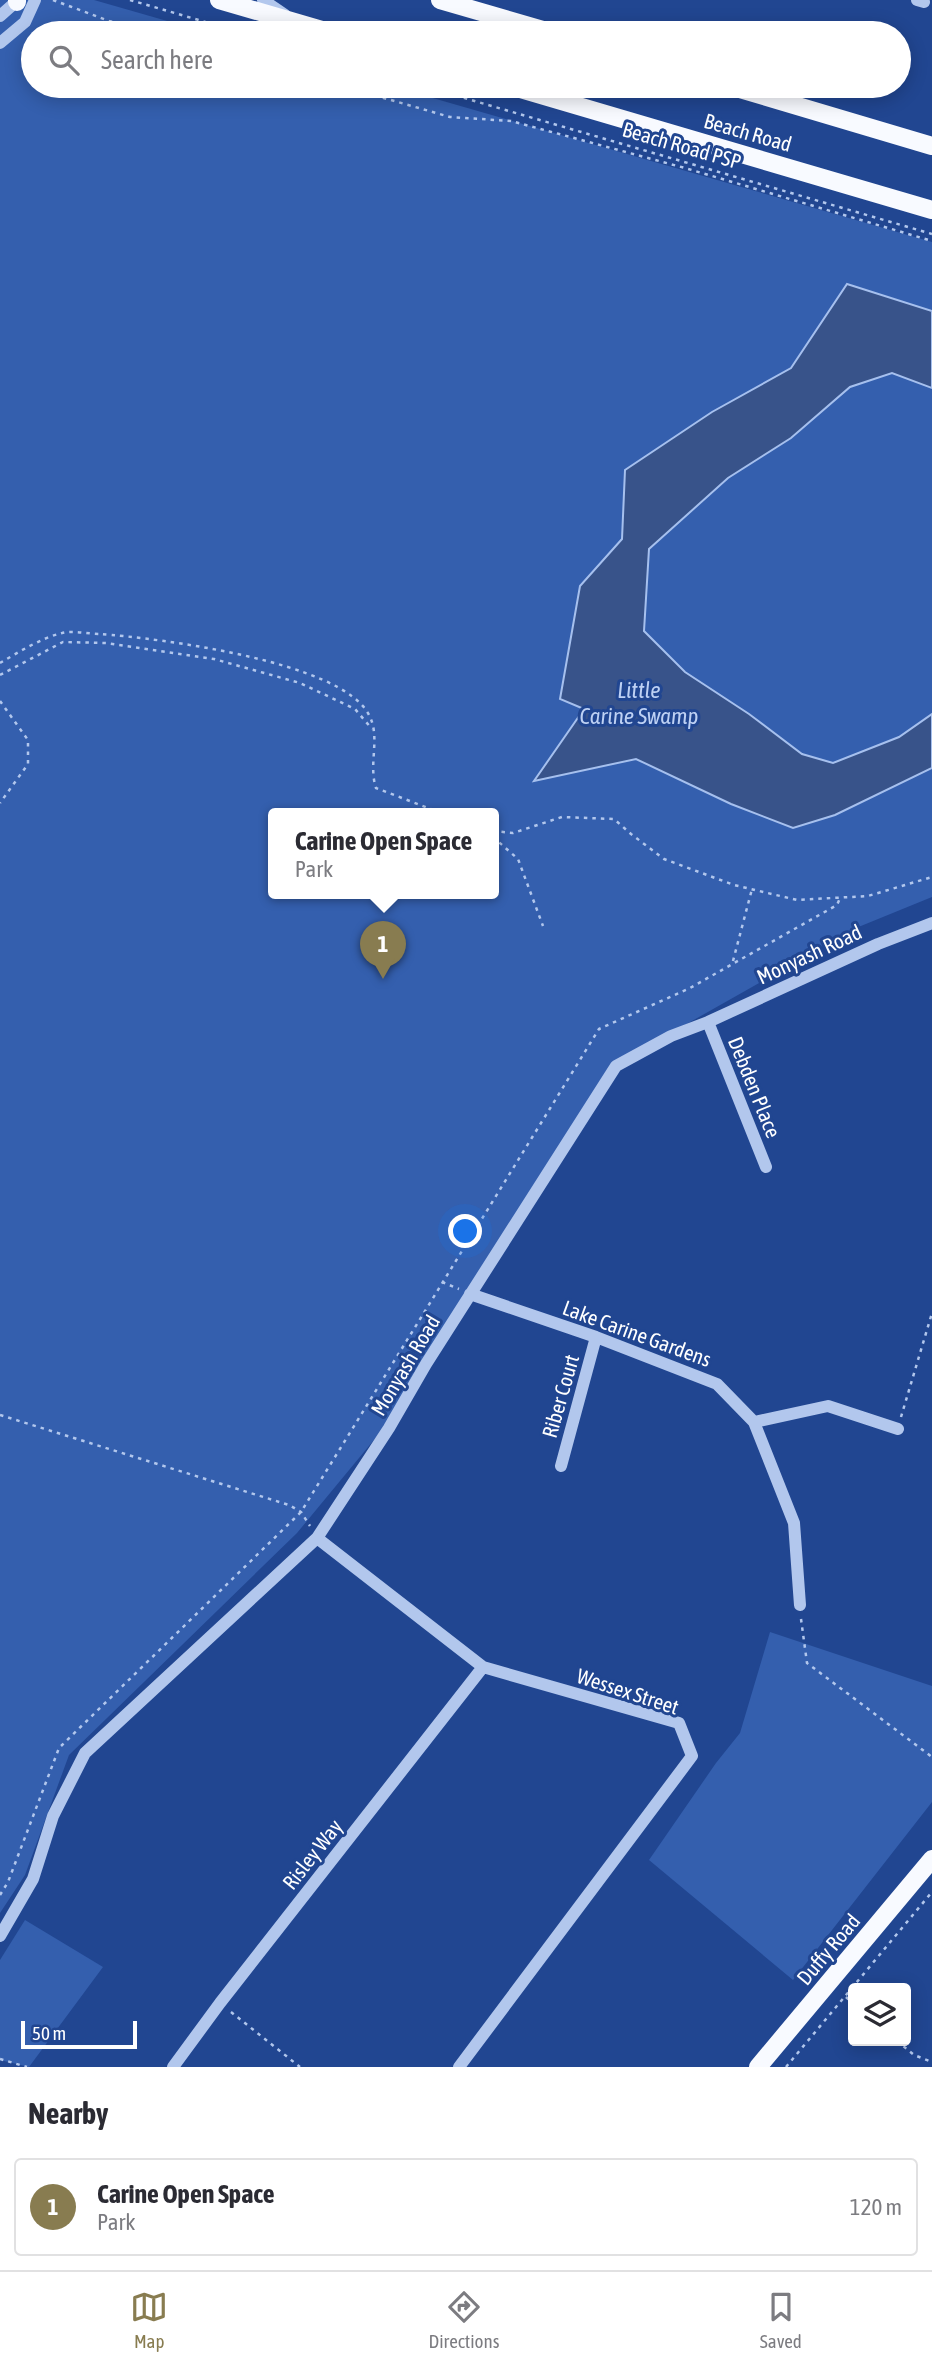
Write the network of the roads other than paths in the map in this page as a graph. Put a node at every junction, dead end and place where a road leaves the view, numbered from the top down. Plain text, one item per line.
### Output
1 (219, 0) edge
2 (263, 0) edge
3 (440, 0) edge
4 (21, 1) edge
5 (0, 16) edge
6 (25, 21) edge
7 (291, 21) edge
8 (295, 21) edge
9 (512, 21) edge
10 (21, 25) edge
11 (0, 43) edge
12 (551, 98) edge
13 (770, 98) edge
14 (932, 146) edge
15 (932, 210) edge
16 (932, 923) edge
17 (708, 1021) junction
18 (766, 1167) dead end
19 (470, 1294) junction
20 (596, 1337) junction
21 (754, 1422) junction
22 (898, 1429) road end
23 (561, 1466) dead end
24 (317, 1538) junction
25 (800, 1605) road end
26 (483, 1667) junction
27 (932, 1860) edge
28 (0, 1936) edge
29 (173, 2067) edge
30 (458, 2067) edge
31 (758, 2067) edge

1 - 7 main road
2 - 8 street
3 - 9 main road
4 - 5 street
4 - 6 street
10 - 11 street
12 - 15 main road, Beach Road
13 - 14 main road, Beach Road
16 - 17 street, Monyash Road
17 - 18 street, Debden Place
17 - 19 street, Monyash Road
19 - 20 street, Lake Carine Gardens
19 - 24 street, Monyash Road
20 - 21 street, Lake Carine Gardens
20 - 23 street, Riber Court
21 - 22 street
21 - 25 street, Lake Carine Gardens
24 - 26 street, Wessex Street
24 - 28 street, Monyash Road
26 - 29 street, Risley Way
26 - 30 street, Wessex Street
27 - 31 main road, Duffy Road

